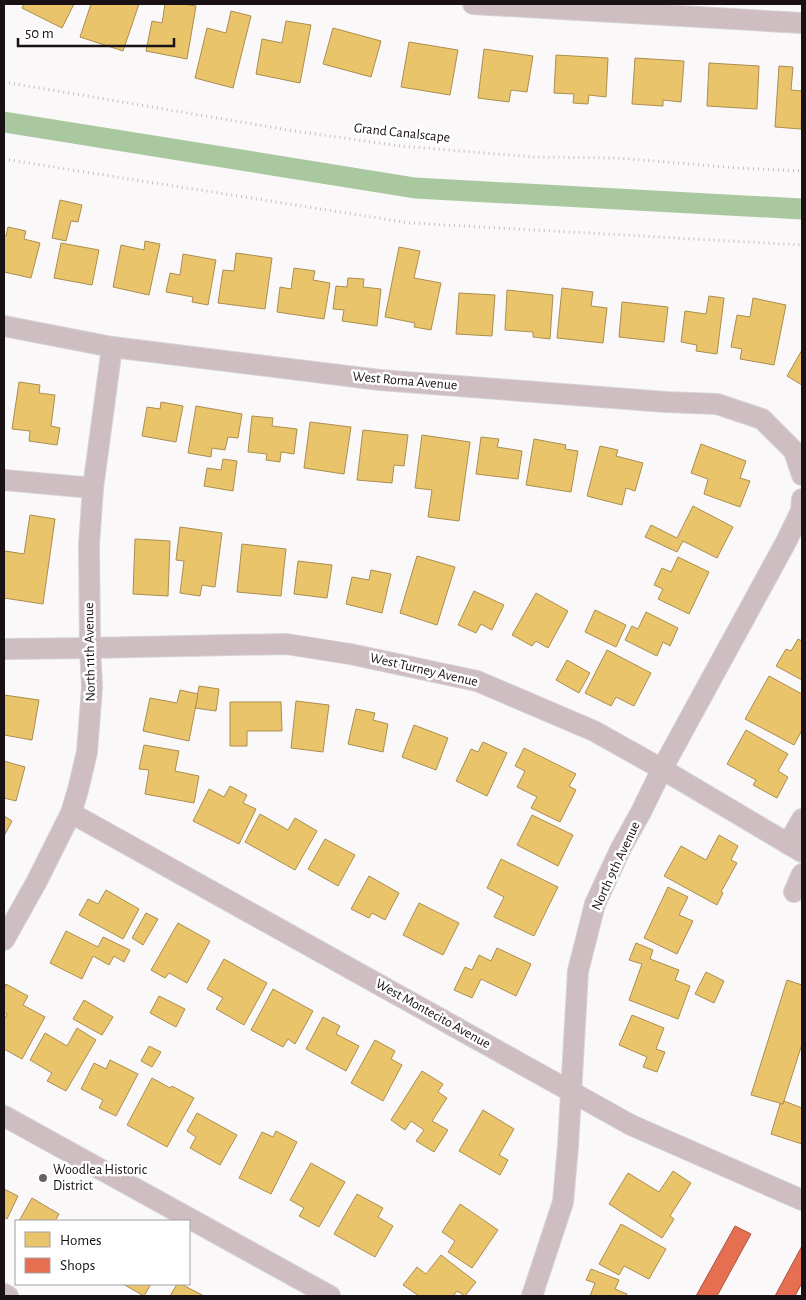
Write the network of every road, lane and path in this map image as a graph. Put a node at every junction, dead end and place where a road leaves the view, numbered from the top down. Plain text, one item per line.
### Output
1 (473, 4) edge
2 (565, 7) edge
3 (802, 22) edge
4 (4, 82) edge
5 (4, 159) edge
6 (802, 170) edge
7 (802, 245) edge
8 (4, 326) edge
9 (112, 346) junction
10 (802, 475) edge
11 (4, 480) edge
12 (93, 488) junction
13 (802, 499) edge
14 (90, 648) junction
15 (4, 649) edge
16 (662, 769) junction
17 (71, 813) junction
18 (802, 819) edge
19 (795, 848) edge
20 (4, 940) edge
21 (571, 1091) junction
22 (4, 1116) edge
23 (802, 1200) edge
24 (4, 1294) edge
25 (8, 1296) edge
26 (330, 1296) edge
27 (532, 1296) edge

1 - 2 street
2 - 3 street
4 - 6 path, Grand Canalscape
5 - 7 path
8 - 9 street, West Roma Avenue
9 - 10 street, West Roma Avenue
9 - 12 street, North 11th Avenue
11 - 12 street
12 - 14 street, North 11th Avenue
13 - 16 street, North 9th Avenue
14 - 15 street, West Turney Avenue
14 - 16 street, West Turney Avenue
14 - 17 street, North 11th Avenue
16 - 19 street, West Turney Avenue
16 - 21 street, North 9th Avenue
17 - 20 street, North 11th Avenue
17 - 21 street, West Montecito Avenue
18 - 19 street
21 - 23 street, West Montecito Avenue
21 - 27 street, North 9th Avenue
22 - 26 street
24 - 25 street

